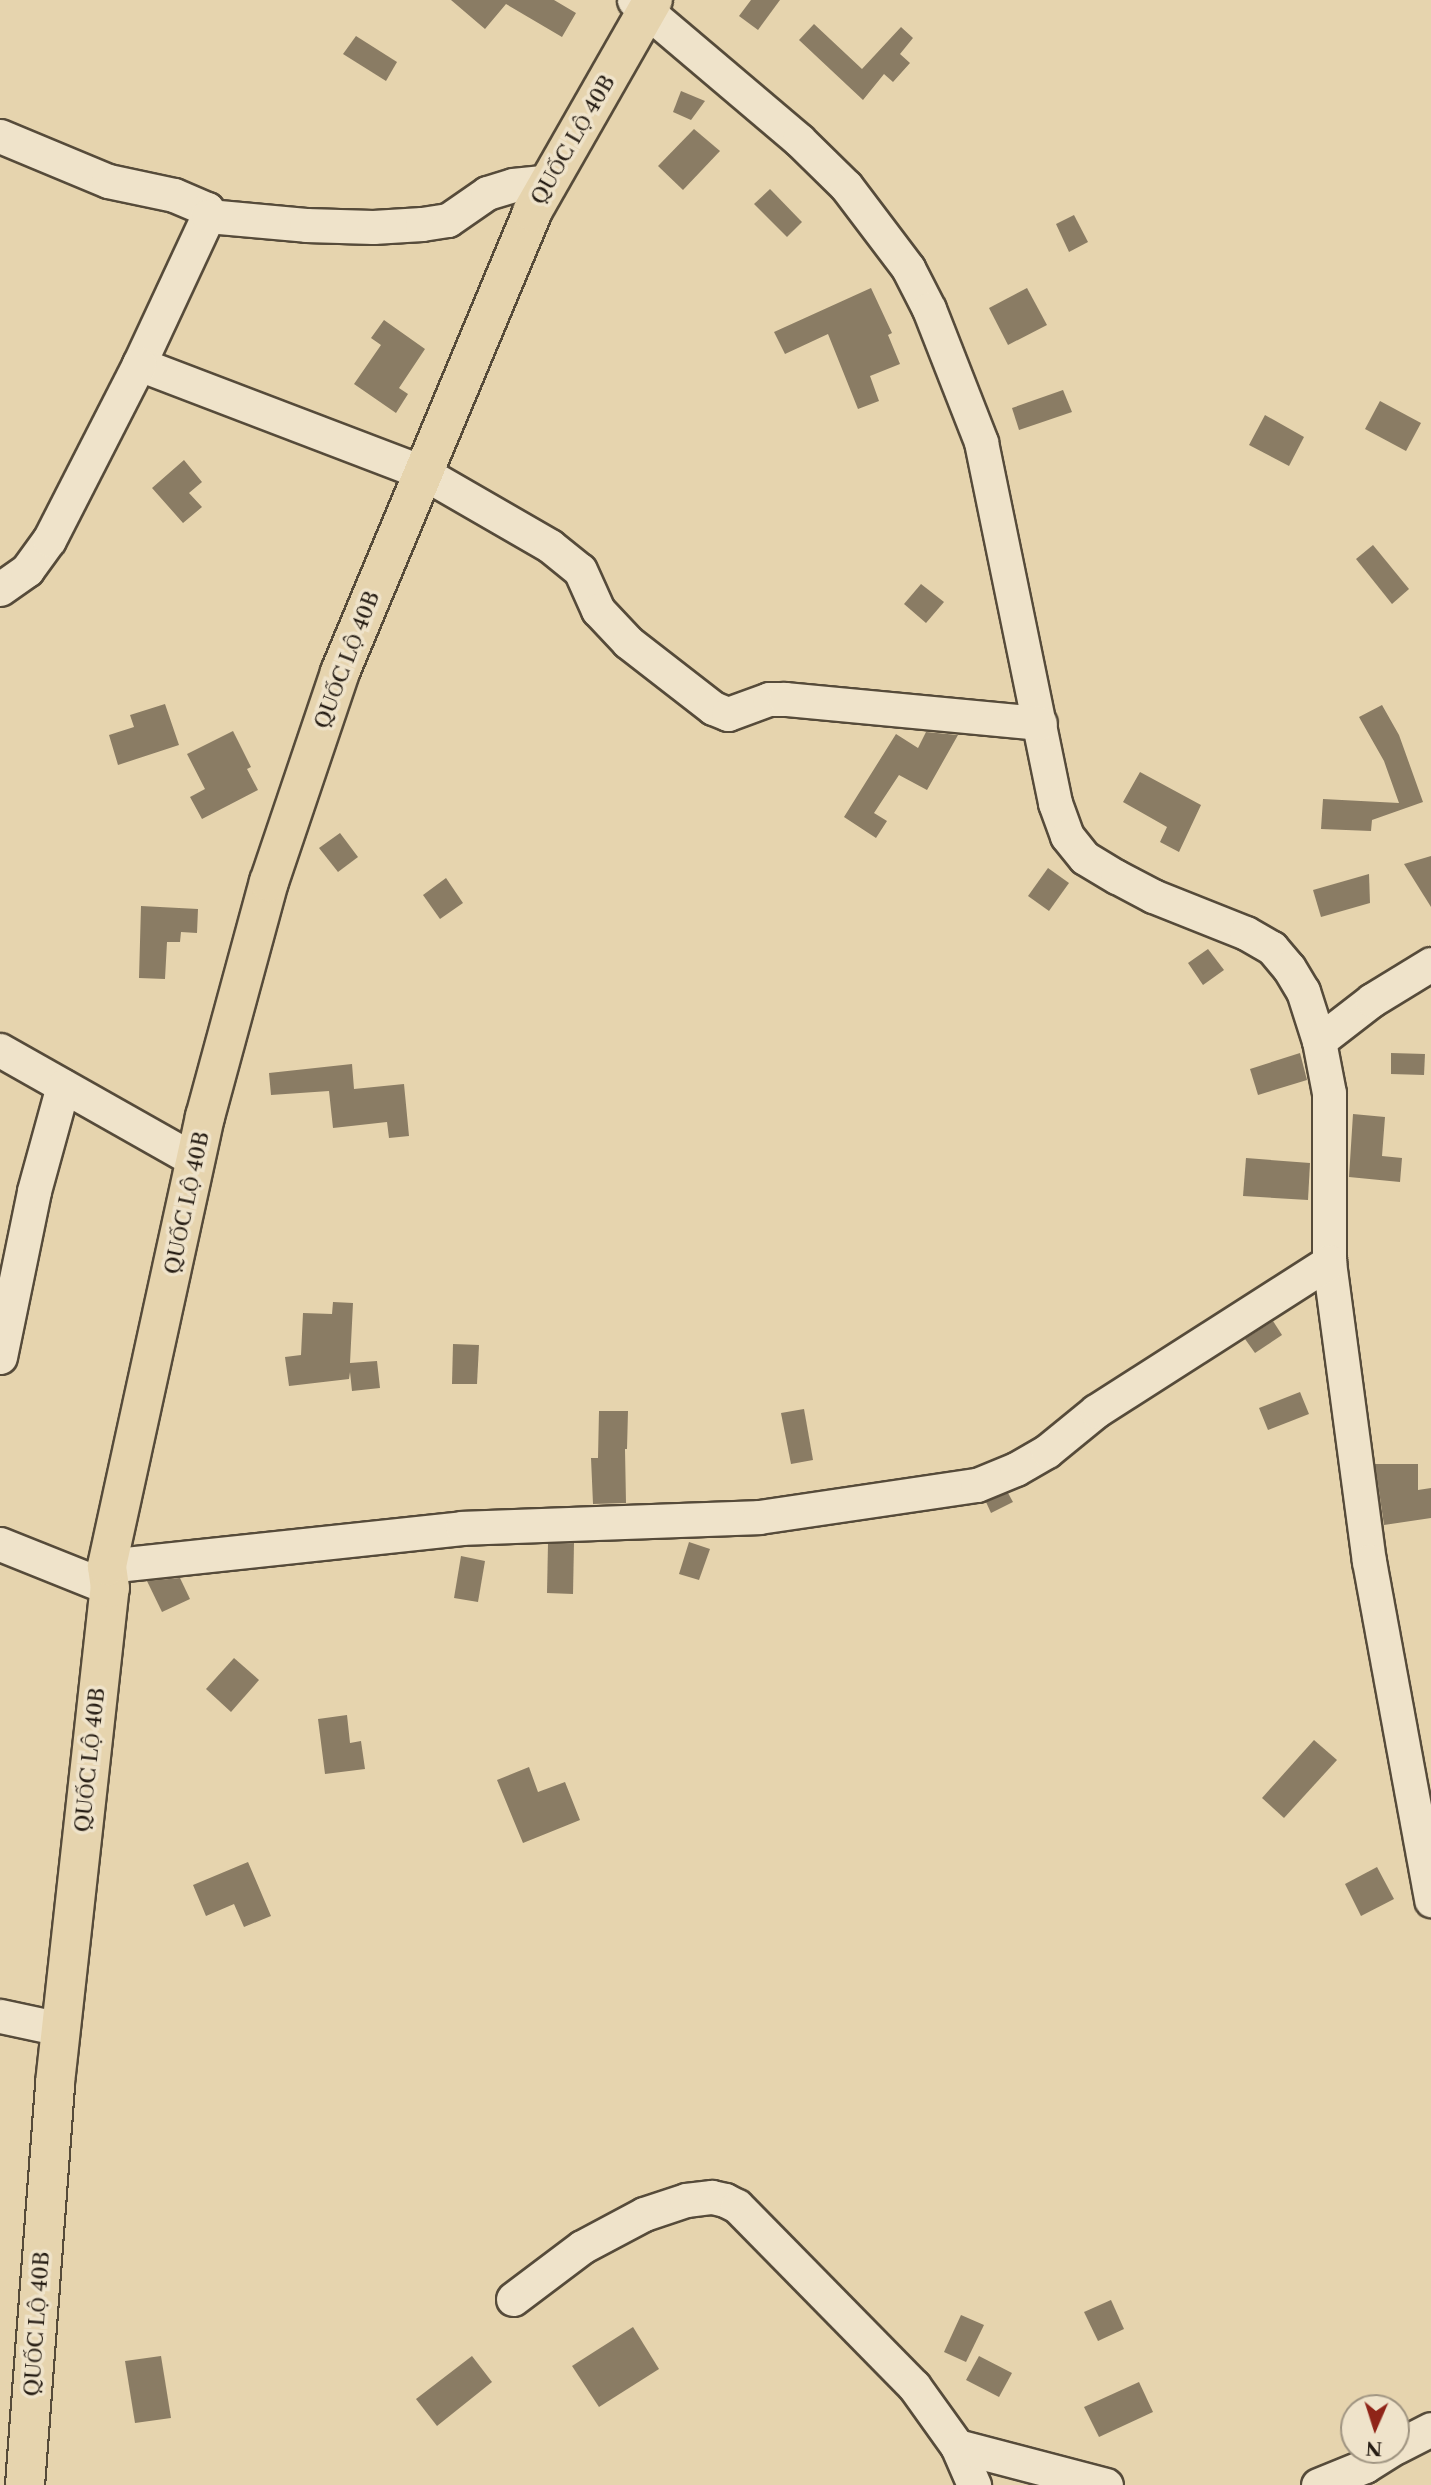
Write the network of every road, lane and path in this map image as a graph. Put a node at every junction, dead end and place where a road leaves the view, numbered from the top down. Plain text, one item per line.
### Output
1 (644, 4) edge
2 (0, 136) edge
3 (550, 181) junction
4 (208, 216) junction
5 (139, 364) junction
6 (422, 472) junction
7 (0, 589) edge
8 (1040, 723) junction
9 (1431, 964) edge
10 (1319, 1041) junction
11 (0, 1050) edge
12 (63, 1086) junction
13 (196, 1161) junction
14 (1329, 1262) junction
15 (0, 1357) edge
16 (0, 1544) edge
17 (109, 1577) junction
18 (1431, 1900) edge
19 (0, 2015) edge
20 (61, 2029) junction
21 (513, 2299) dead end
22 (1431, 2429) edge
23 (1410, 2439) edge
24 (957, 2446) junction
25 (1369, 2464) edge
26 (25, 2485) edge
27 (974, 2485) edge
28 (1106, 2485) edge
29 (1318, 2485) edge

1 - 3 highway, QUỐC LỘ 40B
1 - 8 street
2 - 4 street
3 - 4 street
3 - 6 highway, QUỐC LỘ 40B
4 - 5 street
5 - 6 street
5 - 7 street
6 - 8 street
6 - 13 highway, QUỐC LỘ 40B
8 - 10 street
9 - 10 street
10 - 14 street
11 - 12 street
12 - 13 street
12 - 15 street
13 - 17 highway, QUỐC LỘ 40B
14 - 17 street
14 - 18 street
16 - 17 street
17 - 20 highway, QUỐC LỘ 40B
19 - 20 street
20 - 26 highway, QUỐC LỘ 40B
21 - 24 street
22 - 23 street
24 - 27 street
24 - 28 street
25 - 29 street

